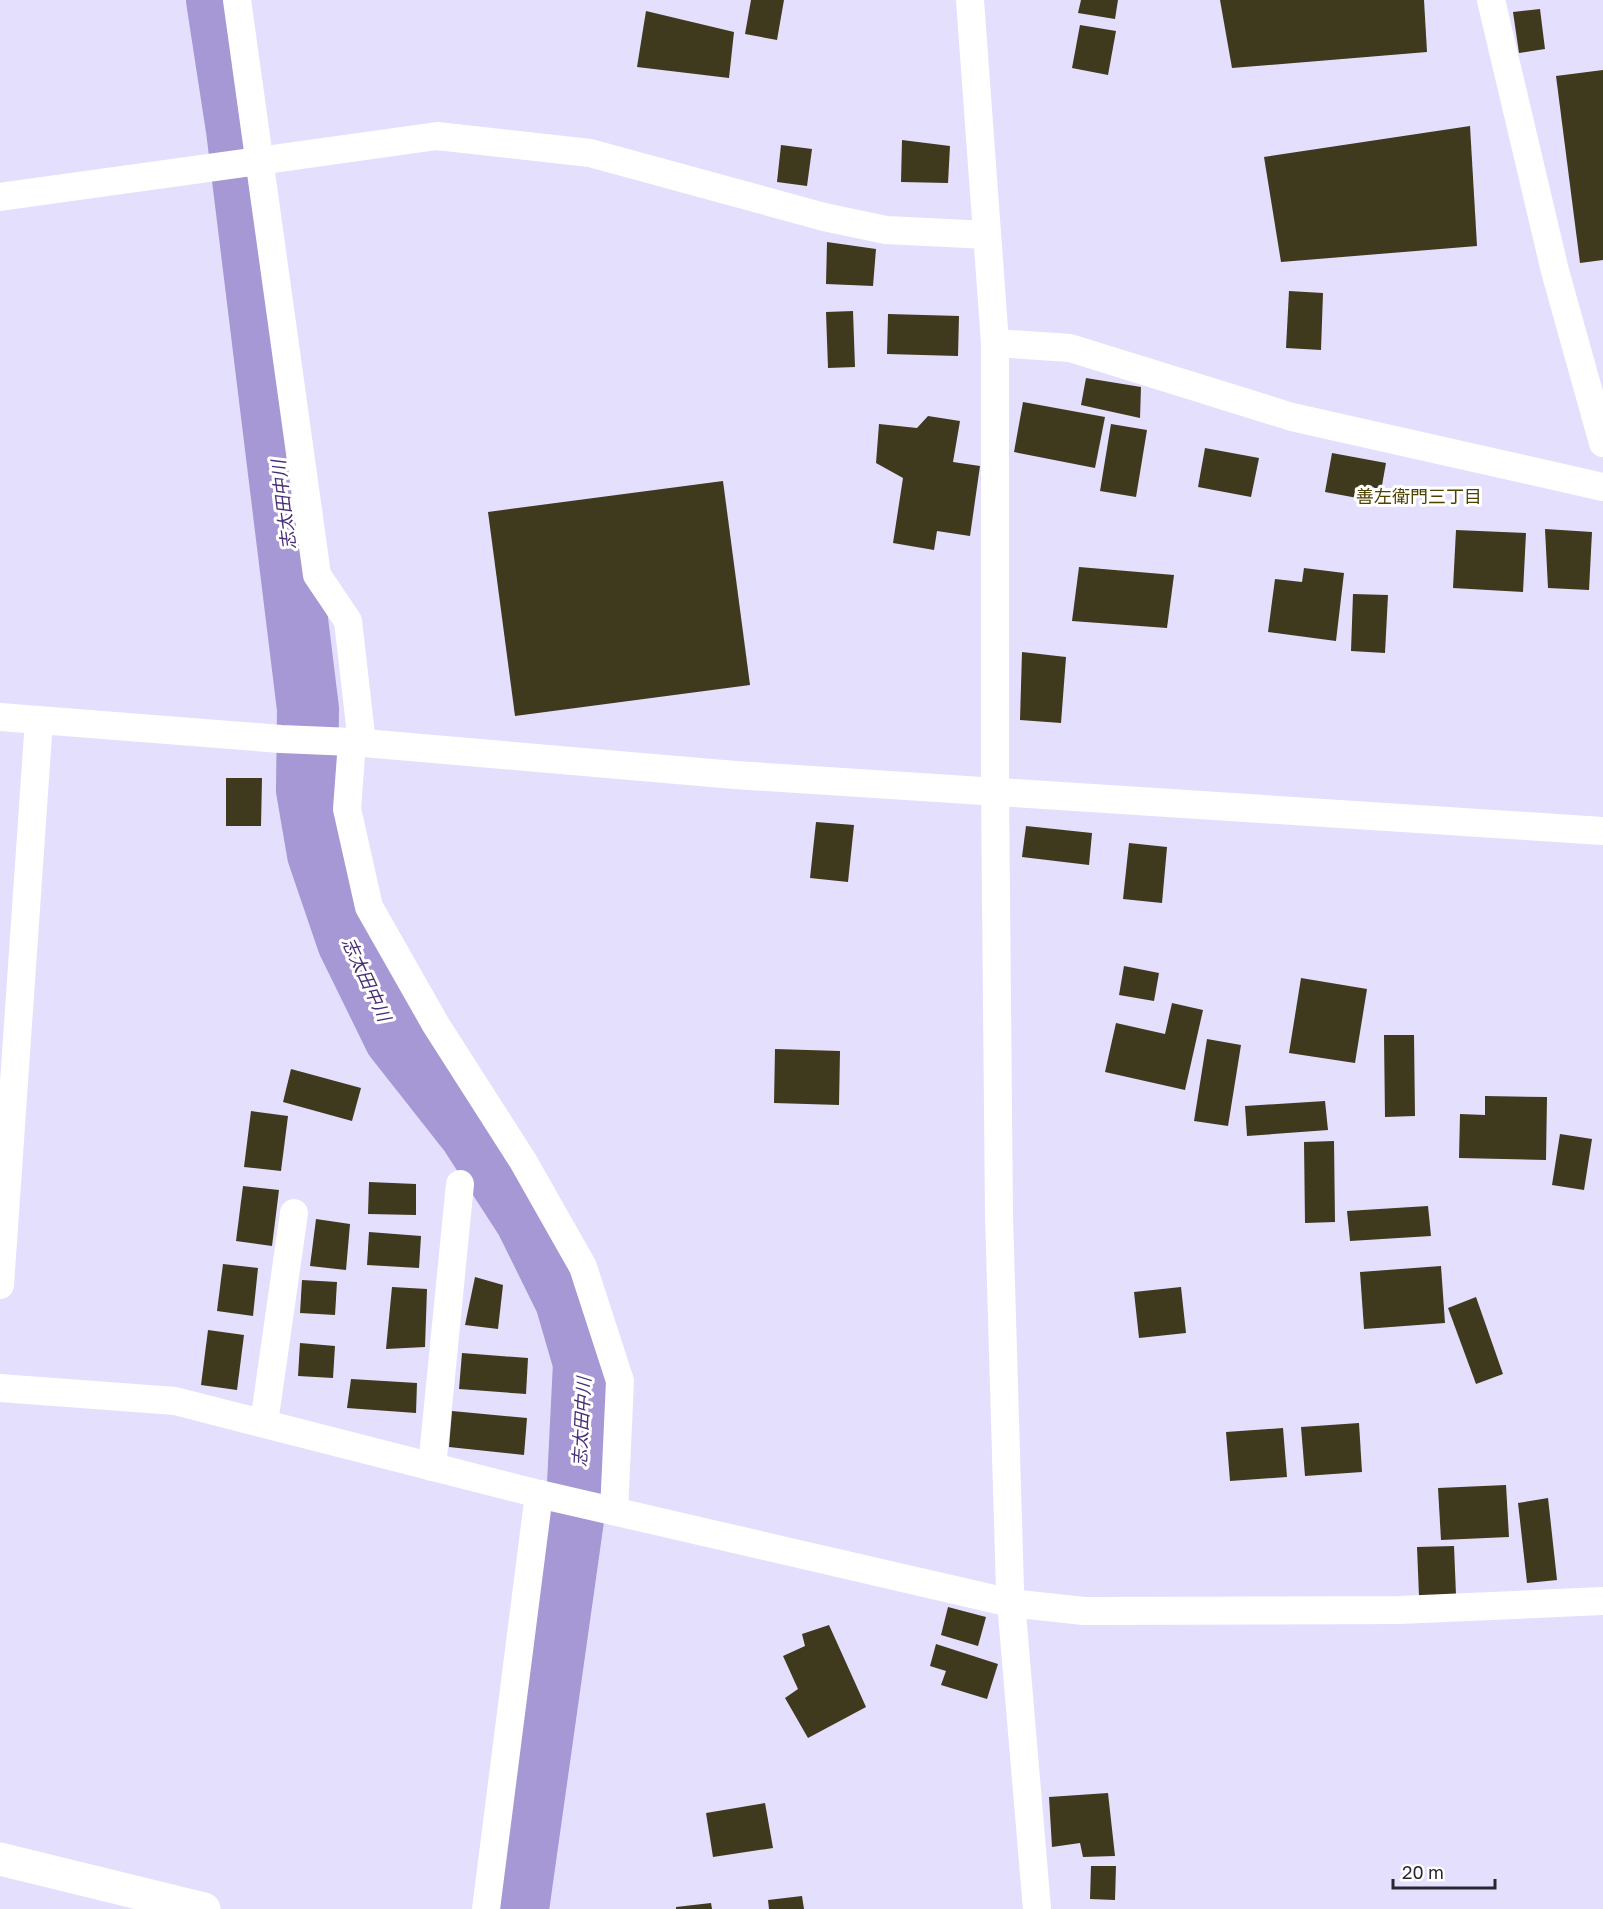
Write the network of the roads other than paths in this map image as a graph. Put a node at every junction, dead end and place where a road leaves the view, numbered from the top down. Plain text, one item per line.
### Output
1 (237, 0) edge
2 (970, 0) edge
3 (1491, 0) edge
4 (260, 160) junction
5 (0, 197) edge
6 (987, 235) junction
7 (995, 344) junction
8 (1603, 443) edge
9 (1603, 487) edge
10 (0, 717) edge
11 (39, 720) junction
12 (349, 742) junction
13 (994, 790) junction
14 (1603, 831) edge
15 (460, 1184) dead end
16 (294, 1213) dead end
17 (0, 1285) edge
18 (0, 1388) edge
19 (264, 1423) junction
20 (432, 1467) junction
21 (547, 1496) junction
22 (608, 1509) junction
23 (1603, 1601) edge
24 (1011, 1603) junction
25 (0, 1859) edge
26 (204, 1909) edge
27 (486, 1909) edge
28 (1037, 1909) edge

1 - 4 street
2 - 6 street
3 - 8 street
4 - 5 street
4 - 6 street
4 - 12 street
6 - 7 street
7 - 9 street
7 - 13 street
10 - 11 street
11 - 12 street
11 - 17 street
12 - 13 street
12 - 22 street
13 - 14 street
13 - 24 street
15 - 20 street
16 - 19 street
18 - 19 street
19 - 20 street
20 - 21 street
21 - 22 street
21 - 27 street
22 - 24 street
23 - 24 street
24 - 28 street
25 - 26 street

